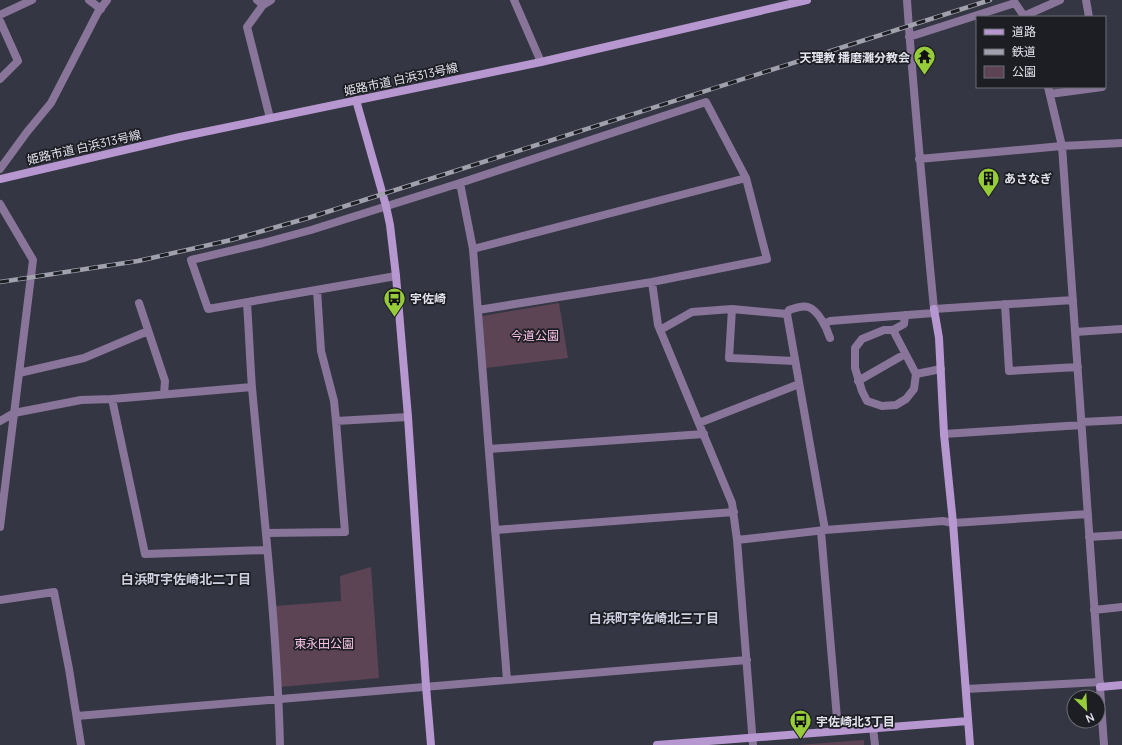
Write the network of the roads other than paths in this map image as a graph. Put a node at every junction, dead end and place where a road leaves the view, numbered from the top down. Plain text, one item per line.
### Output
1 (32, 0) edge
2 (89, 0) edge
3 (107, 0) edge
4 (271, 0) edge
5 (514, 0) edge
6 (806, 0) edge
7 (907, 0) edge
8 (1060, 0) edge
9 (1086, 0) edge
10 (791, 2) edge
11 (260, 3) edge
12 (101, 9) junction
13 (0, 15) edge
14 (1024, 16) edge
15 (1089, 16) edge
16 (0, 21) edge
17 (909, 37) junction
18 (541, 62) junction
19 (0, 79) edge
20 (1084, 88) edge
21 (1049, 90) edge
22 (356, 100) junction
23 (270, 118) junction
24 (1122, 143) edge
25 (1062, 146) junction
26 (920, 159) junction
27 (0, 170) edge
28 (746, 178) junction
29 (0, 179) edge
30 (460, 183) junction
31 (0, 204) edge
32 (386, 206) junction
33 (473, 249) junction
34 (396, 276) junction
35 (652, 282) junction
36 (317, 290) junction
37 (1073, 300) junction
38 (139, 303) dead end
39 (247, 303) junction
40 (1005, 304) junction
41 (732, 309) junction
42 (478, 310) junction
43 (934, 311) junction
44 (787, 314) junction
45 (905, 315) junction
46 (824, 324) junction
47 (1122, 329) edge
48 (660, 330) junction
49 (893, 330) junction
50 (148, 331) junction
51 (1075, 332) junction
52 (830, 338) dead end
53 (905, 354) junction
54 (795, 361) junction
55 (1078, 367) junction
56 (941, 369) junction
57 (19, 373) junction
58 (916, 374) junction
59 (858, 381) junction
60 (799, 384) junction
61 (252, 387) junction
62 (164, 394) junction
63 (112, 399) junction
64 (14, 413) junction
65 (408, 417) junction
66 (1122, 420) edge
67 (0, 421) edge
68 (336, 421) junction
69 (699, 423) junction
70 (1082, 424) junction
71 (704, 434) junction
72 (944, 434) junction
73 (489, 449) junction
74 (734, 512) junction
75 (1088, 514) junction
76 (953, 523) junction
77 (0, 528) edge
78 (495, 530) junction
79 (823, 531) junction
80 (266, 533) junction
81 (1122, 535) edge
82 (1089, 537) junction
83 (737, 540) junction
84 (267, 550) junction
85 (0, 600) edge
86 (1122, 607) edge
87 (1094, 610) junction
88 (747, 660) junction
89 (507, 680) junction
90 (1100, 684) junction
91 (1122, 685) edge
92 (426, 686) junction
93 (966, 689) junction
94 (279, 699) junction
95 (77, 716) junction
96 (968, 721) junction
97 (873, 728) junction
98 (838, 730) junction
99 (753, 742) edge
100 (81, 745) edge
101 (280, 745) edge
102 (431, 745) edge
103 (656, 745) edge
104 (875, 745) edge
105 (970, 745) edge
106 (1104, 745) edge

1 - 13 street
2 - 12 street
3 - 12 street
4 - 11 street
5 - 18 street
6 - 10 street, 姫路市道 白浜313号線
7 - 17 street
8 - 14 street
9 - 15 street
10 - 18 street, 姫路市道 白浜313号線
11 - 23 street
12 - 27 street
14 - 17 street
16 - 19 street
17 - 26 street
18 - 22 street, 姫路市道 白浜313号線
20 - 21 street
21 - 25 street
22 - 23 street, 姫路市道 白浜313号線
22 - 32 street
23 - 29 street, 姫路市道 白浜313号線
24 - 25 street
25 - 26 street
25 - 37 street
26 - 43 street
28 - 30 street
28 - 33 street
28 - 35 street
30 - 32 street
30 - 33 street
31 - 57 street
32 - 34 street
32 - 39 street
33 - 42 street
34 - 36 street
34 - 65 street
35 - 42 street
35 - 48 street
36 - 39 street
36 - 68 street
37 - 40 street
37 - 51 street
38 - 50 street
39 - 61 street
40 - 43 street
40 - 55 street
41 - 44 street
41 - 48 street
41 - 54 street
42 - 73 street
43 - 45 street
43 - 56 street
44 - 46 street
44 - 54 street
45 - 46 street
45 - 49 street
46 - 52 street
47 - 51 street
48 - 69 street
49 - 53 street
49 - 59 street
50 - 57 street
50 - 62 street
51 - 55 street
53 - 58 street
53 - 59 street
54 - 60 street
55 - 70 street
56 - 58 street
56 - 72 street
57 - 64 street
58 - 59 street
60 - 69 street
60 - 79 street
61 - 62 street
61 - 80 street
62 - 63 street
63 - 64 street
63 - 84 street
64 - 67 street
64 - 77 street
65 - 68 street
65 - 92 street
66 - 70 street
68 - 80 street
69 - 71 street
70 - 72 street
70 - 75 street
71 - 73 street
71 - 74 street
72 - 76 street
73 - 78 street
74 - 78 street
74 - 83 street
75 - 76 street
75 - 82 street
76 - 79 street
76 - 93 street
78 - 89 street
79 - 83 street
79 - 98 street
80 - 84 street
81 - 82 street
82 - 87 street
83 - 88 street
84 - 94 street
85 - 95 street
86 - 87 street
87 - 90 street
88 - 89 street
88 - 99 street
89 - 92 street
90 - 91 street
90 - 93 street
90 - 106 street
92 - 94 street
92 - 102 street
93 - 96 street
94 - 95 street
94 - 101 street
95 - 100 street
96 - 97 street
96 - 105 street
97 - 98 street
97 - 104 street
98 - 99 street
99 - 103 street

